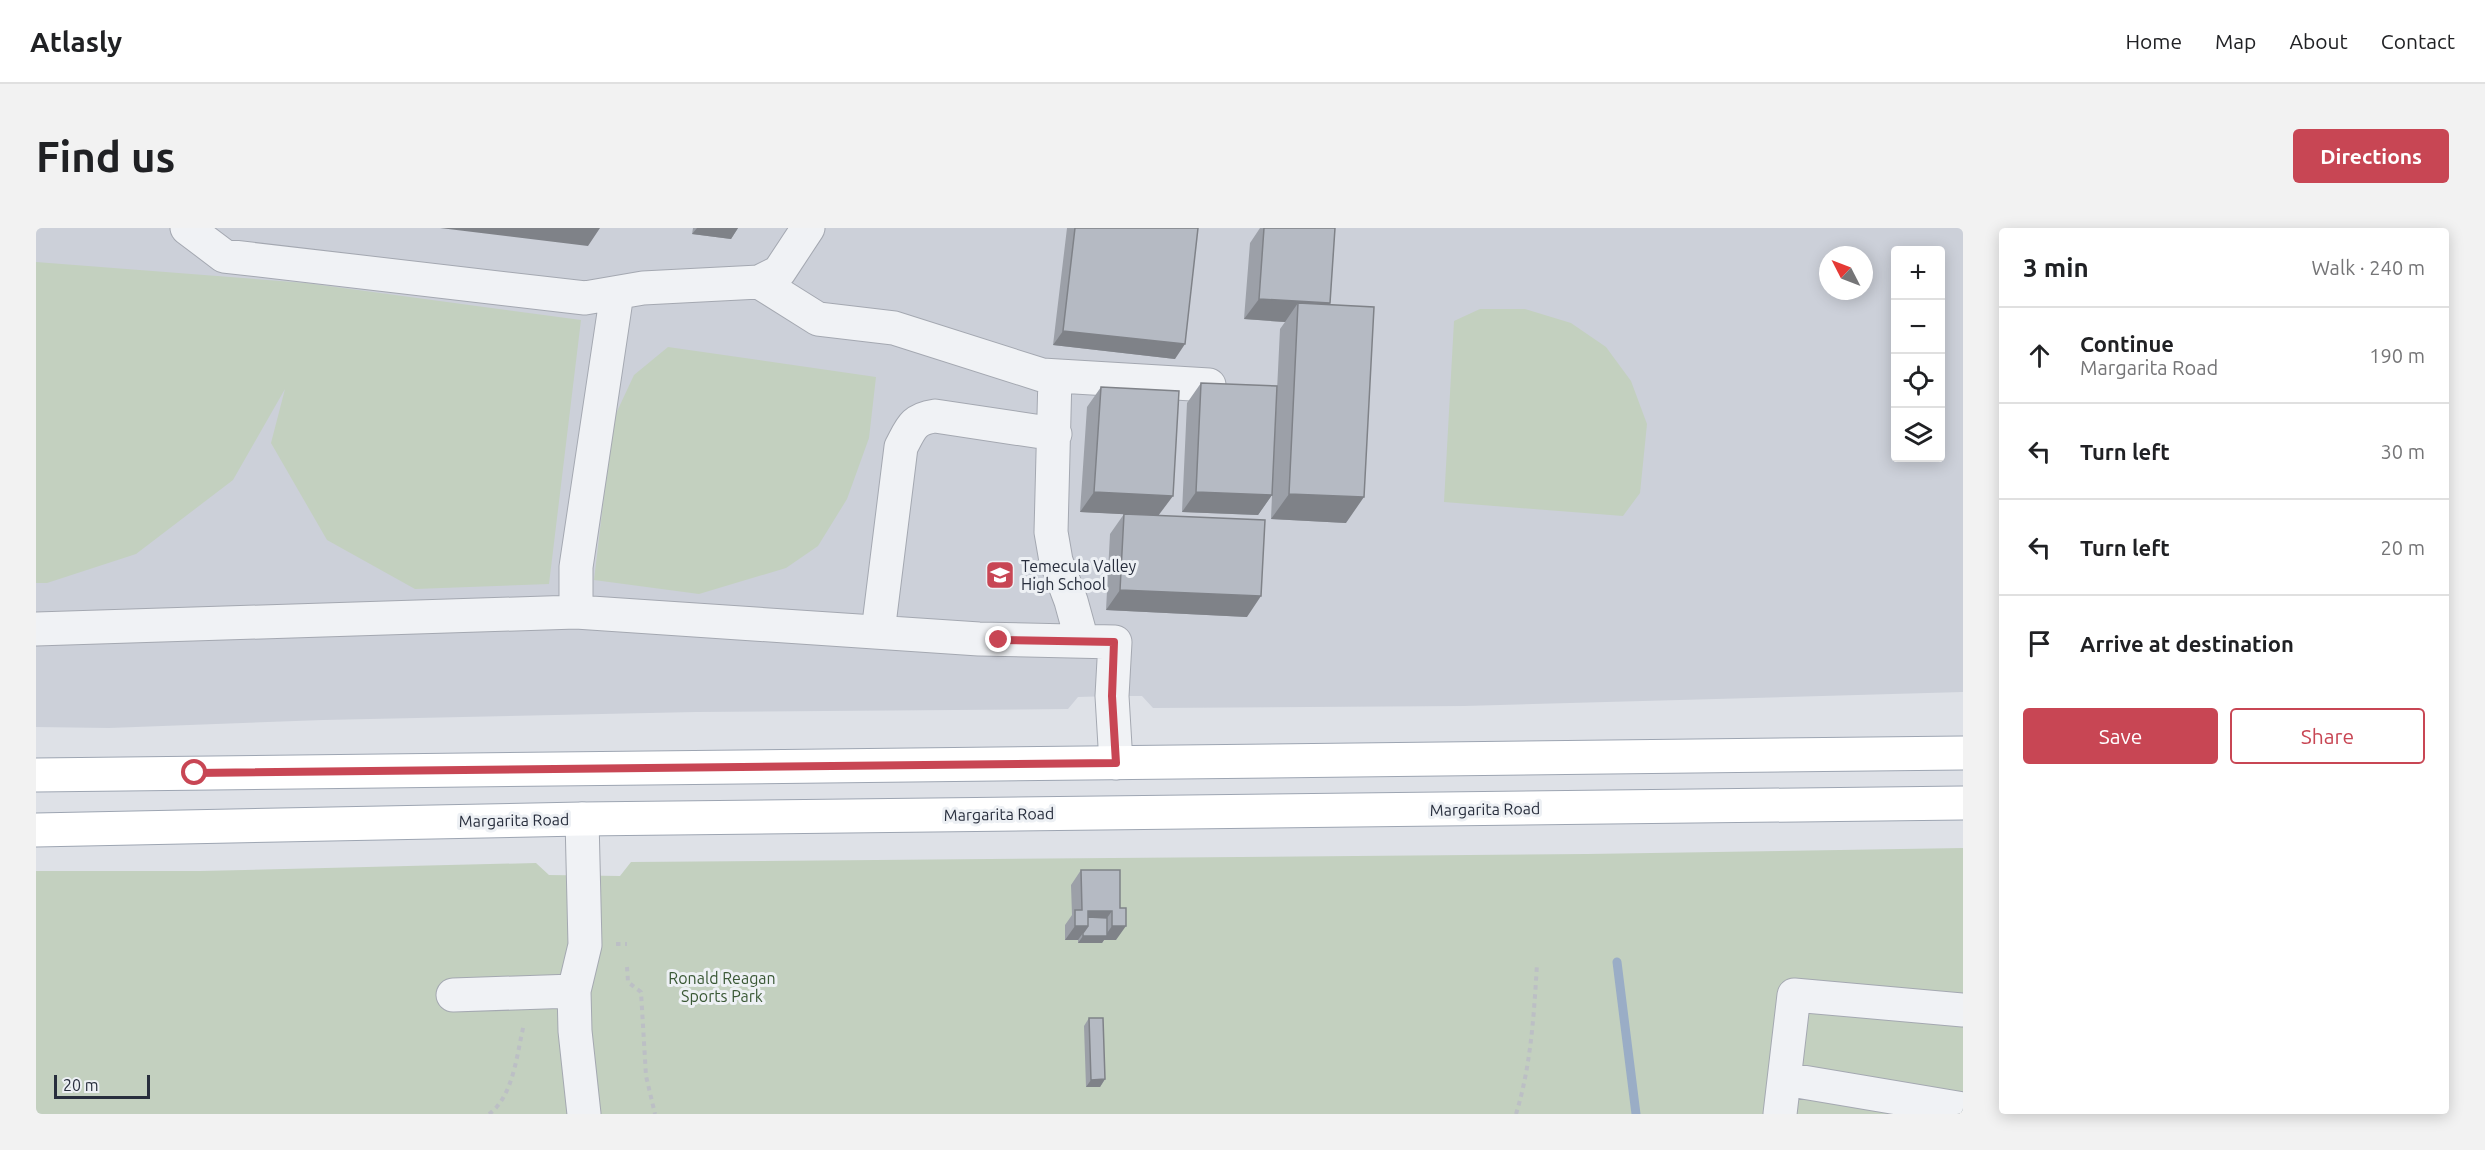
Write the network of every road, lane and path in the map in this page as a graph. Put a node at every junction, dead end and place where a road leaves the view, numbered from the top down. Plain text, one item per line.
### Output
1 (187, 228) edge
2 (808, 228) edge
3 (759, 282) junction
4 (617, 293) junction
5 (1055, 376) junction
6 (1209, 385) edge
7 (1055, 434) junction
8 (576, 612) junction
9 (36, 629) edge
10 (879, 632) junction
11 (1082, 641) junction
12 (1963, 753) edge
13 (1116, 763) junction
14 (36, 775) edge
15 (1963, 803) edge
16 (582, 819) junction
17 (36, 830) edge
18 (1537, 964) dead end
19 (627, 967) dead end
20 (574, 991) junction
21 (542, 992) junction
22 (453, 995) dead end
23 (1963, 1010) edge
24 (1785, 1078) junction
25 (1963, 1109) edge
26 (489, 1114) edge
27 (584, 1114) edge
28 (655, 1114) edge
29 (1516, 1114) edge
30 (1780, 1114) edge

1 - 4 lane
2 - 3 lane
3 - 4 lane
3 - 5 lane
4 - 8 lane
5 - 6 lane
5 - 7 lane
7 - 10 lane
7 - 11 lane
8 - 9 lane
8 - 10 lane
10 - 11 lane
11 - 13 lane
12 - 13 main road
13 - 14 main road
15 - 16 main road, Margarita Road
16 - 17 main road, Margarita Road
16 - 20 lane
18 - 29 path
19 - 28 path
20 - 21 lane
20 - 27 lane
21 - 22 lane
21 - 26 path
23 - 24 lane
24 - 25 lane
24 - 30 lane

